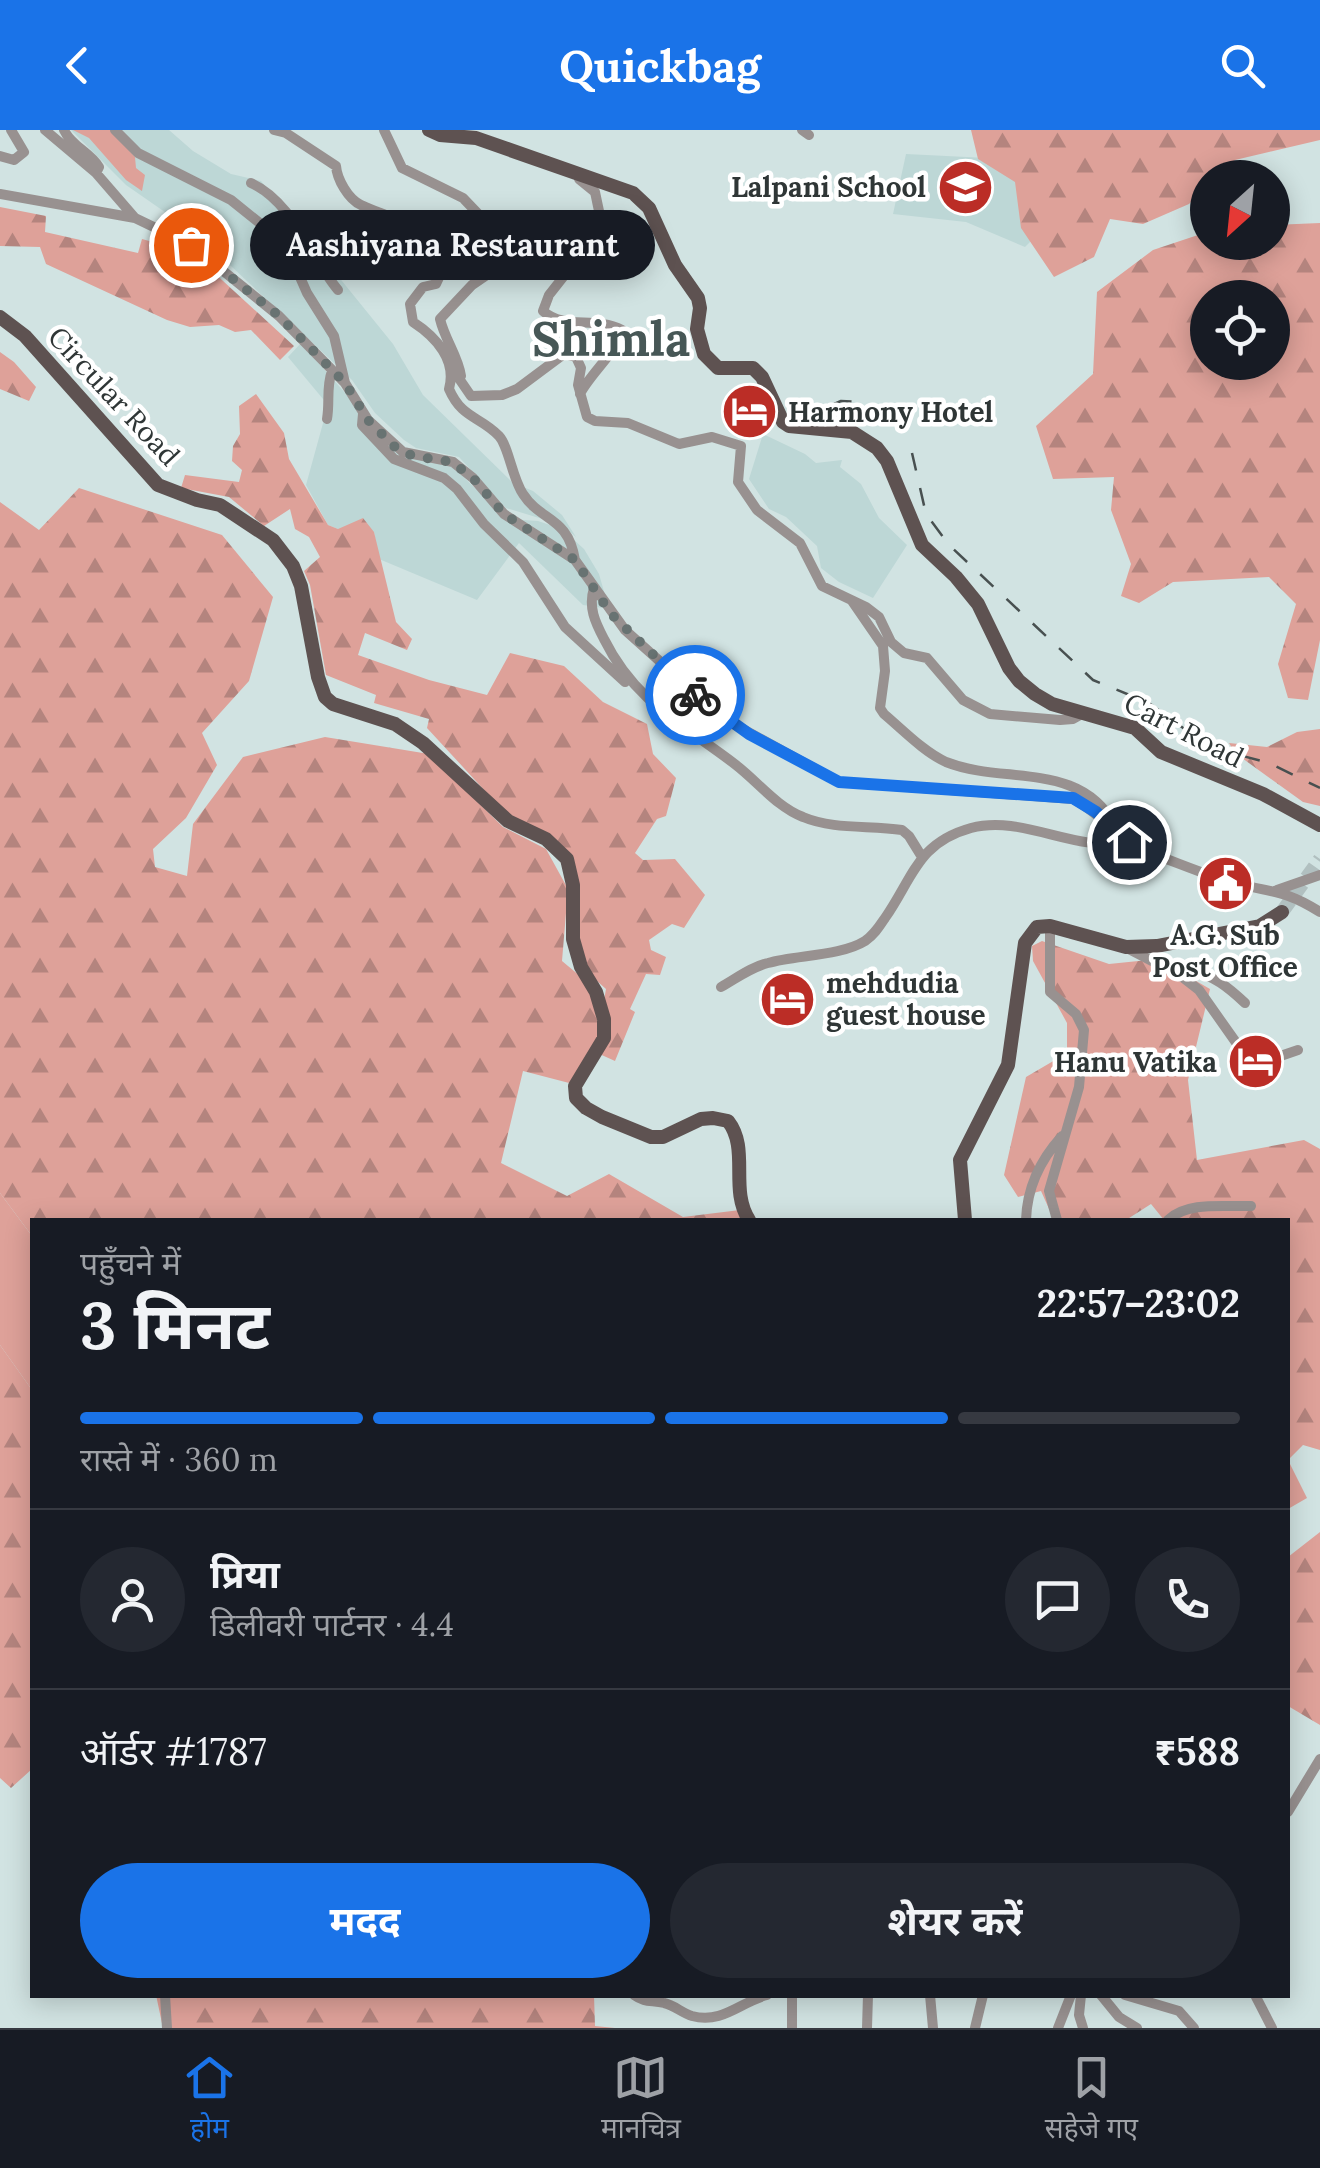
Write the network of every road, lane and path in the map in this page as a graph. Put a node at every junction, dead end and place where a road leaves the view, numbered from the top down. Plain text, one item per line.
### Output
1 (11, 130) edge
2 (64, 130) edge
3 (115, 130) edge
4 (274, 130) edge
5 (384, 130) edge
6 (429, 130) edge
7 (47, 131) edge
8 (0, 156) edge
9 (570, 170) junction
10 (96, 173) junction
11 (251, 183) dead end
12 (0, 194) edge
13 (135, 218) junction
14 (338, 290) dead end
15 (0, 317) edge
16 (449, 364) junction
17 (332, 370) junction
18 (461, 377) junction
19 (345, 383) junction
20 (580, 394) junction
21 (363, 414) junction
22 (327, 420) dead end
23 (575, 560) junction
24 (594, 588) junction
25 (850, 598) junction
26 (639, 691) junction
27 (1082, 714) junction
28 (1320, 825) edge
29 (1116, 832) junction
30 (1129, 842) junction
31 (922, 856) junction
32 (1320, 876) edge
33 (1277, 890) junction
34 (1282, 912) tunnel mouth
35 (1320, 912) edge
36 (1050, 926) junction
37 (1126, 947) junction
38 (1185, 979) junction
39 (721, 988) dead end
40 (1246, 1003) dead end
41 (1298, 1050) dead end
42 (1066, 1131) junction
43 (1250, 1206) dead end
44 (748, 1218) edge
45 (965, 1218) edge
46 (1026, 1218) edge
47 (1057, 1218) edge
48 (1170, 1218) edge
49 (1320, 1759) edge
50 (1290, 1809) edge
51 (165, 1998) edge
52 (638, 1998) edge
53 (761, 1998) edge
54 (792, 1998) edge
55 (868, 1998) edge
56 (930, 1998) edge
57 (982, 1998) edge
58 (1070, 1998) edge
59 (1082, 1998) edge
60 (1103, 1998) edge
61 (1136, 1998) edge
62 (1257, 1998) edge
63 (1121, 2024) edge
64 (167, 2028) edge
65 (792, 2028) edge
66 (866, 2028) edge
67 (933, 2028) edge
68 (975, 2028) edge
69 (1058, 2028) edge
70 (1083, 2028) edge
71 (1137, 2028) edge
72 (1194, 2028) edge
73 (1272, 2028) edge

1 - 8 street
2 - 10 street
3 - 19 street
4 - 16 street
5 - 18 street
6 - 9 main road, Cart Road
7 - 10 street
9 - 20 street
9 - 27 main road, Cart Road
10 - 13 street
11 - 14 street
12 - 13 street
13 - 17 street
15 - 44 main road, Circular Road
16 - 18 street
16 - 23 street
17 - 19 street
17 - 22 street
18 - 20 street
19 - 21 street
20 - 25 street
21 - 23 street
21 - 26 street
23 - 24 street
24 - 26 street
24 - 29 street
25 - 27 street
25 - 29 street
26 - 31 street
27 - 28 main road, Cart Road
29 - 30 street
30 - 31 street
30 - 33 street
31 - 39 street
32 - 33 street
33 - 35 street
34 - 37 main road
36 - 37 main road
36 - 42 street
36 - 45 main road
37 - 38 street
38 - 40 street
38 - 41 street
42 - 46 street
42 - 47 street
43 - 48 street
49 - 50 street
51 - 64 street
52 - 53 street
54 - 65 street
55 - 66 street
56 - 67 street
57 - 68 street
58 - 69 street
59 - 70 street
60 - 63 street
61 - 72 street
62 - 73 street
63 - 71 street

